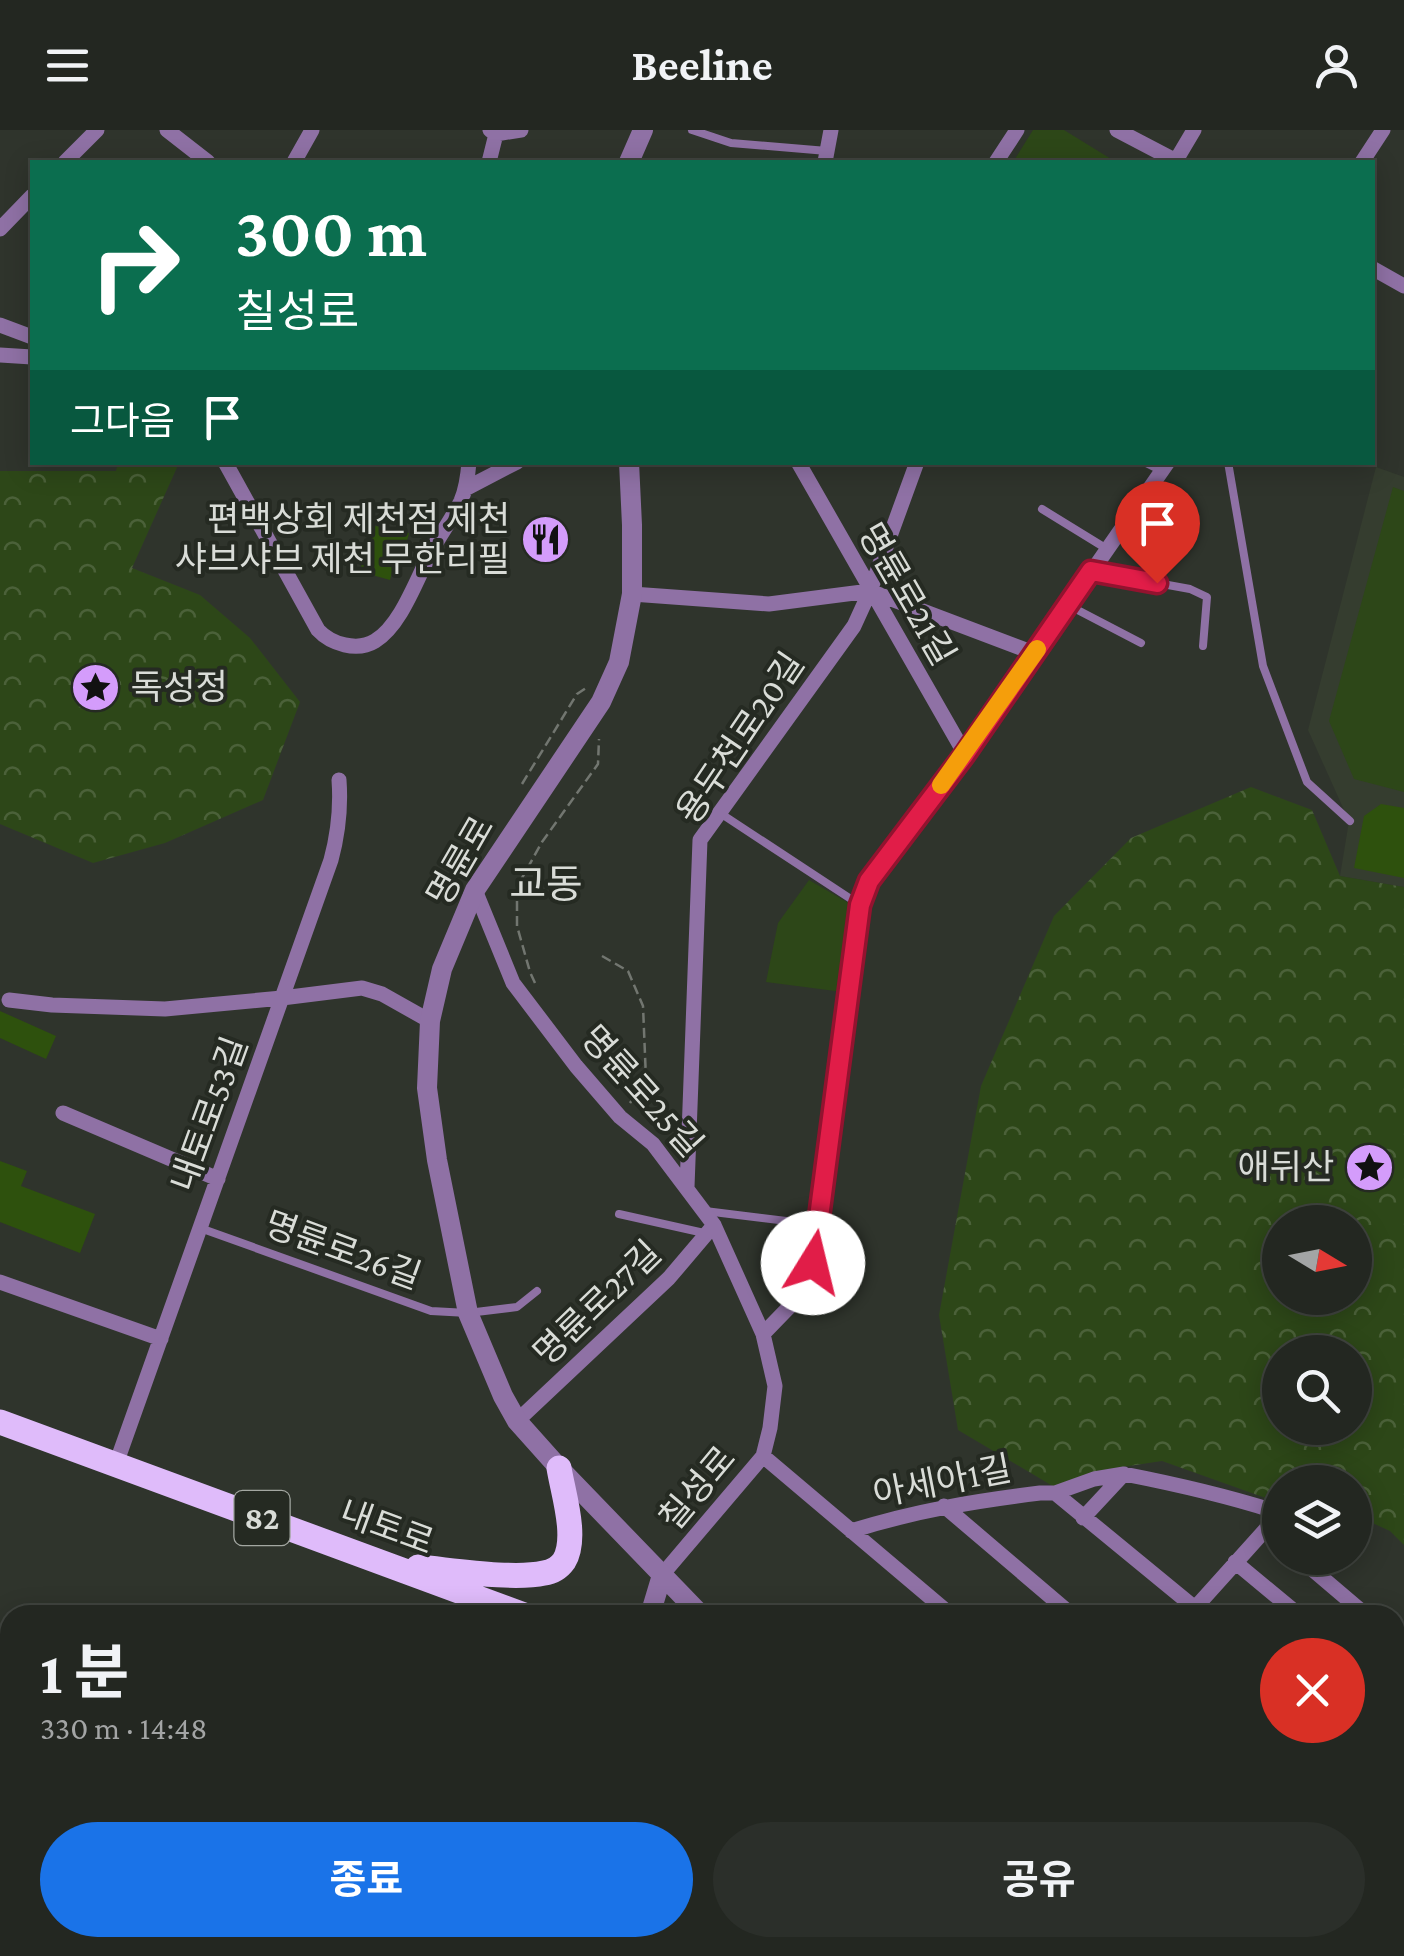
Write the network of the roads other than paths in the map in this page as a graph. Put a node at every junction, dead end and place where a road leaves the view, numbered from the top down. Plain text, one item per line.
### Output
1 (97, 130) edge
2 (167, 130) edge
3 (312, 130) edge
4 (521, 130) edge
5 (644, 130) edge
6 (692, 130) edge
7 (830, 130) edge
8 (1017, 130) edge
9 (1117, 130) edge
10 (1194, 130) edge
11 (1383, 130) edge
12 (493, 132) edge
13 (826, 156) edge
14 (67, 160) edge
15 (205, 160) edge
16 (295, 160) edge
17 (489, 160) edge
18 (630, 160) edge
19 (997, 160) edge
20 (1172, 160) edge
21 (1177, 160) edge
22 (1363, 160) edge
23 (30, 198) edge
24 (0, 229) edge
25 (1375, 270) edge
26 (1404, 286) edge
27 (0, 325) edge
28 (30, 336) edge
29 (0, 355) edge
30 (30, 357) edge
31 (228, 465) edge
32 (469, 465) edge
33 (511, 465) edge
34 (629, 465) edge
35 (800, 465) edge
36 (916, 465) edge
37 (1229, 465) edge
38 (1165, 466) edge
39 (465, 489) junction
40 (1042, 509) dead end
41 (1107, 549) junction
42 (1091, 571) junction
43 (870, 591) junction
44 (632, 594) junction
45 (1068, 605) junction
46 (1141, 643) dead end
47 (1203, 646) dead end
48 (1034, 653) junction
49 (965, 754) junction
50 (339, 780) dead end
51 (720, 813) junction
52 (1350, 821) dead end
53 (475, 890) junction
54 (860, 905) junction
55 (282, 998) junction
56 (9, 1000) dead end
57 (430, 1021) junction
58 (63, 1114) dead end
59 (218, 1179) junction
60 (687, 1187) junction
61 (704, 1211) junction
62 (618, 1214) dead end
63 (819, 1225) junction
64 (200, 1228) junction
65 (711, 1230) junction
66 (0, 1282) edge
67 (537, 1292) dead end
68 (468, 1313) junction
69 (763, 1334) junction
70 (161, 1339) junction
71 (517, 1421) junction
72 (0, 1422) edge
73 (763, 1456) junction
74 (116, 1464) junction
75 (559, 1468) junction
76 (1124, 1474) junction
77 (1054, 1493) junction
78 (944, 1506) junction
79 (1262, 1507) edge
80 (1083, 1518) junction
81 (851, 1531) junction
82 (1262, 1533) edge
83 (1235, 1562) junction
84 (388, 1564) junction
85 (662, 1575) junction
86 (1319, 1575) edge
87 (497, 1605) edge
88 (653, 1605) edge
89 (691, 1605) edge
90 (939, 1605) edge
91 (1060, 1605) edge
92 (1187, 1605) edge
93 (1201, 1605) edge
94 (1286, 1605) edge
95 (1354, 1605) edge

1 - 14 street
2 - 15 street
3 - 16 street
4 - 12 street
5 - 18 street
6 - 13 lane
7 - 13 street
8 - 19 street
9 - 20 street
10 - 21 street
11 - 22 street
12 - 17 street
23 - 24 street
25 - 26 street
27 - 28 street
29 - 30 street
31 - 39 street
32 - 39 street
33 - 39 street
34 - 44 street, 명륜로
35 - 43 street, 명륜로21길
36 - 43 street, 용두천로20길
37 - 52 lane
38 - 41 street
40 - 41 lane
41 - 42 street
42 - 45 street
42 - 47 lane
43 - 44 street
43 - 48 street
43 - 49 street, 명륜로21길
43 - 51 street, 용두천로20길
44 - 53 street, 명륜로
45 - 46 lane
45 - 48 street
48 - 49 street
49 - 54 street
50 - 55 street, 내토로53길
51 - 54 lane
51 - 60 street, 용두천로20길
53 - 57 street, 명륜로
53 - 60 street, 명륜로25길
54 - 63 street
55 - 56 street
55 - 57 street
55 - 59 street, 내토로53길
57 - 68 street, 명륜로
58 - 59 street
59 - 64 street, 내토로53길
60 - 61 street, 명륜로25길
61 - 63 lane
61 - 65 street, 명륜로25길
62 - 65 lane
63 - 69 street
64 - 68 lane, 명륜로26길
64 - 70 street, 내토로53길
65 - 69 street, 명륜로25길
65 - 71 street, 명륜로27길
66 - 70 street
67 - 68 lane
68 - 71 street, 명륜로
69 - 73 street, 칠성로
70 - 74 street, 내토로53길
71 - 75 street, 명륜로
72 - 74 main road, 내토로 / 82
73 - 81 street
73 - 85 street, 칠성로
74 - 84 main road, 내토로 / 82
75 - 84 main road
75 - 85 street, 명륜로
76 - 77 street
76 - 79 street
76 - 80 street
77 - 78 street, 아세아1길
77 - 80 street, 아세아1길
78 - 81 street, 아세아1길
78 - 91 street
80 - 92 street, 아세아1길
81 - 90 street
82 - 83 street
83 - 93 street
83 - 94 street
84 - 87 main road, 내토로 / 82
85 - 88 street
85 - 89 street, 명륜로
86 - 95 street

